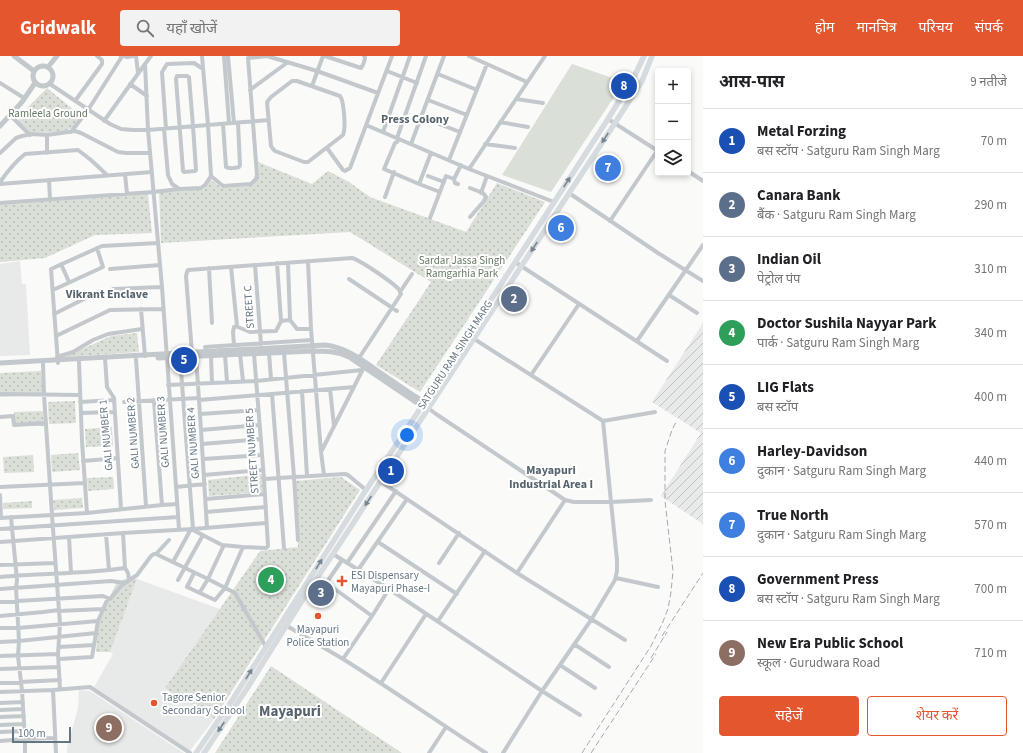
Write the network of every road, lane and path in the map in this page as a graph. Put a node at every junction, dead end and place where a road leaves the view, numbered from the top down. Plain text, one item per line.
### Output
1 (14, 56) edge
2 (57, 56) edge
3 (97, 56) edge
4 (123, 56) edge
5 (134, 56) edge
6 (151, 56) edge
7 (202, 56) edge
8 (224, 56) edge
9 (228, 56) edge
10 (324, 56) edge
11 (364, 56) edge
12 (392, 56) edge
13 (410, 56) edge
14 (426, 56) edge
15 (444, 56) edge
16 (469, 56) edge
17 (545, 56) edge
18 (644, 56) edge
19 (652, 56) edge
20 (248, 57) edge
21 (288, 62) junction
22 (145, 64) junction
23 (487, 64) junction
24 (48, 67) junction
25 (203, 69) junction
26 (34, 71) junction
27 (318, 71) junction
28 (387, 71) junction
29 (138, 73) junction
30 (438, 74) junction
31 (402, 77) junction
32 (417, 82) junction
33 (527, 82) junction
34 (0, 83) edge
35 (35, 83) junction
36 (50, 84) junction
37 (130, 84) junction
38 (312, 86) junction
39 (250, 90) junction
40 (477, 90) junction
41 (378, 93) junction
42 (147, 96) junction
43 (24, 98) junction
44 (516, 99) junction
45 (428, 100) junction
46 (74, 101) junction
47 (543, 103) dead end
48 (88, 110) junction
49 (467, 114) junction
50 (10, 115) junction
51 (421, 117) junction
52 (608, 119) junction
53 (269, 120) junction
54 (104, 121) junction
55 (253, 121) junction
56 (500, 122) junction
57 (228, 123) junction
58 (236, 123) junction
59 (615, 123) junction
60 (223, 124) junction
61 (208, 125) junction
62 (366, 125) junction
63 (0, 126) edge
64 (193, 126) junction
65 (528, 127) dead end
66 (180, 128) junction
67 (165, 129) junction
68 (148, 130) junction
69 (71, 132) junction
70 (384, 132) junction
71 (460, 132) junction
72 (30, 135) junction
73 (47, 135) junction
74 (398, 138) junction
75 (411, 144) junction
76 (485, 144) junction
77 (327, 148) junction
78 (515, 148) dead end
79 (655, 149) edge
80 (0, 153) edge
81 (48, 153) junction
82 (150, 153) junction
83 (431, 153) junction
84 (655, 155) edge
85 (449, 160) junction
86 (461, 165) junction
87 (469, 168) junction
88 (152, 172) junction
89 (394, 172) junction
90 (691, 173) edge
91 (126, 174) junction
92 (107, 175) junction
93 (210, 176) junction
94 (428, 176) dead end
95 (487, 176) junction
96 (454, 179) junction
97 (49, 180) junction
98 (703, 181) edge
99 (444, 182) junction
100 (0, 183) edge
101 (419, 184) junction
102 (458, 184) dead end
103 (470, 188) dead end
104 (179, 189) junction
105 (153, 192) junction
106 (440, 192) junction
107 (481, 193) junction
108 (569, 193) junction
109 (127, 194) junction
110 (385, 197) dead end
111 (50, 199) junction
112 (554, 202) junction
113 (0, 203) edge
114 (470, 217) dead end
115 (430, 218) dead end
116 (610, 221) junction
117 (158, 243) junction
118 (703, 247) edge
119 (97, 248) junction
120 (308, 261) junction
121 (515, 262) junction
122 (277, 263) junction
123 (288, 263) junction
124 (62, 264) junction
125 (160, 265) junction
126 (256, 265) junction
127 (231, 266) junction
128 (522, 266) junction
129 (209, 268) junction
130 (110, 269) dead end
131 (686, 270) junction
132 (412, 274) dead end
133 (349, 279) dead end
134 (703, 281) edge
135 (69, 282) junction
136 (162, 287) junction
137 (113, 289) dead end
138 (53, 290) junction
139 (100, 291) dead end
140 (400, 292) junction
141 (669, 295) junction
142 (579, 304) junction
143 (392, 308) junction
144 (141, 309) junction
145 (163, 309) junction
146 (397, 311) dead end
147 (697, 313) dead end
148 (54, 314) junction
149 (290, 320) junction
150 (281, 321) junction
151 (212, 323) dead end
152 (237, 326) junction
153 (142, 329) junction
154 (311, 329) junction
155 (260, 332) junction
156 (468, 335) junction
157 (56, 336) junction
158 (474, 339) junction
159 (637, 342) junction
160 (234, 345) junction
161 (313, 346) junction
162 (205, 347) dead end
163 (261, 348) junction
164 (222, 351) junction
165 (269, 353) junction
166 (284, 353) junction
167 (194, 354) junction
168 (240, 354) junction
169 (254, 354) junction
170 (145, 356) junction
171 (166, 356) junction
172 (210, 356) junction
173 (180, 357) junction
174 (358, 358) junction
175 (105, 359) junction
176 (136, 359) junction
177 (58, 360) junction
178 (667, 361) dead end
179 (79, 362) junction
180 (43, 364) junction
181 (0, 365) edge
182 (363, 368) junction
183 (315, 375) junction
184 (531, 375) junction
185 (286, 378) junction
186 (271, 379) junction
187 (242, 381) junction
188 (256, 381) junction
189 (227, 382) junction
190 (198, 383) junction
191 (212, 383) junction
192 (182, 384) junction
193 (168, 385) junction
194 (354, 387) junction
195 (330, 389) junction
196 (316, 390) junction
197 (302, 391) junction
198 (287, 392) junction
199 (0, 394) edge
200 (272, 394) junction
201 (44, 395) junction
202 (80, 395) junction
203 (257, 395) junction
204 (183, 399) junction
205 (199, 399) junction
206 (114, 400) junction
207 (170, 400) junction
208 (154, 401) junction
209 (80, 402) junction
210 (124, 402) dead end
211 (140, 402) junction
212 (427, 407) junction
213 (258, 410) junction
214 (115, 412) junction
215 (655, 412) dead end
216 (81, 413) junction
217 (200, 414) junction
218 (0, 418) edge
219 (603, 421) junction
220 (46, 423) junction
221 (259, 425) junction
222 (334, 427) junction
223 (201, 430) junction
224 (261, 439) junction
225 (202, 444) junction
226 (321, 452) junction
227 (262, 455) junction
228 (118, 458) junction
229 (203, 459) junction
230 (83, 461) junction
231 (263, 470) junction
232 (204, 475) junction
233 (324, 475) junction
234 (307, 476) junction
235 (278, 478) junction
236 (294, 478) junction
237 (264, 479) junction
238 (380, 481) junction
239 (85, 483) junction
240 (50, 484) junction
241 (205, 484) junction
242 (190, 486) junction
243 (0, 487) edge
244 (176, 487) junction
245 (366, 490) junction
246 (396, 491) junction
247 (265, 494) junction
248 (0, 495) edge
249 (206, 499) junction
250 (407, 499) junction
251 (565, 500) junction
252 (651, 500) dead end
253 (611, 502) junction
254 (177, 504) junction
255 (162, 505) junction
256 (146, 506) junction
257 (266, 507) junction
258 (121, 509) junction
259 (206, 512) junction
260 (86, 513) junction
261 (52, 515) junction
262 (0, 516) edge
263 (11, 517) junction
264 (178, 517) junction
265 (266, 523) junction
266 (52, 526) junction
267 (12, 528) junction
268 (207, 528) junction
269 (0, 529) edge
270 (179, 529) junction
271 (192, 529) junction
272 (123, 533) junction
273 (106, 534) junction
274 (459, 534) junction
275 (202, 535) junction
276 (70, 537) junction
277 (53, 538) junction
278 (169, 540) dead end
279 (298, 540) dead end
280 (0, 542) edge
281 (13, 542) junction
282 (378, 542) junction
283 (222, 545) junction
284 (243, 547) junction
285 (284, 548) dead end
286 (485, 551) junction
287 (156, 554) junction
288 (333, 554) junction
289 (342, 560) junction
290 (173, 562) junction
291 (55, 563) junction
292 (347, 563) junction
293 (440, 563) dead end
294 (15, 564) junction
295 (0, 565) edge
296 (125, 568) junction
297 (184, 568) junction
298 (109, 570) junction
299 (358, 570) junction
300 (71, 573) junction
301 (194, 573) junction
302 (517, 573) junction
303 (56, 574) junction
304 (16, 575) junction
305 (0, 577) edge
306 (616, 578) junction
307 (208, 579) junction
308 (129, 580) junction
309 (178, 580) dead end
310 (125, 583) junction
311 (57, 585) junction
312 (658, 587) dead end
313 (16, 588) junction
314 (225, 588) junction
315 (0, 589) edge
316 (389, 589) junction
317 (200, 592) junction
318 (457, 594) junction
319 (108, 598) junction
320 (58, 599) junction
321 (17, 601) junction
322 (0, 602) edge
323 (103, 609) junction
324 (59, 610) junction
325 (426, 614) junction
326 (18, 615) junction
327 (0, 616) edge
328 (372, 616) junction
329 (592, 620) junction
330 (98, 621) junction
331 (438, 621) junction
332 (60, 624) junction
333 (287, 626) junction
334 (0, 628) edge
335 (18, 628) junction
336 (96, 633) junction
337 (59, 636) junction
338 (625, 640) dead end
339 (19, 641) junction
340 (0, 642) edge
341 (94, 644) junction
342 (574, 644) junction
343 (58, 647) junction
344 (266, 647) junction
345 (58, 654) junction
346 (0, 656) edge
347 (18, 656) junction
348 (59, 659) junction
349 (343, 659) junction
350 (560, 665) junction
351 (59, 667) junction
352 (609, 667) dead end
353 (0, 669) edge
354 (20, 669) junction
355 (60, 680) junction
356 (21, 682) junction
357 (0, 683) edge
358 (381, 683) junction
359 (595, 688) dead end
360 (60, 689) junction
361 (53, 690) junction
362 (22, 691) junction
363 (542, 691) junction
364 (0, 692) edge
365 (23, 702) junction
366 (0, 703) edge
367 (23, 709) junction
368 (0, 710) edge
369 (580, 715) dead end
370 (24, 716) junction
371 (0, 718) edge
372 (24, 724) junction
373 (0, 725) edge
374 (446, 727) junction
375 (25, 731) junction
376 (0, 732) edge
377 (55, 738) junction
378 (25, 739) junction
379 (0, 741) edge
380 (200, 752) edge
381 (25, 753) edge
382 (56, 753) edge
383 (190, 753) edge
384 (430, 753) edge
385 (486, 753) edge
386 (503, 753) edge

1 - 26 street
2 - 24 street
3 - 46 street
4 - 5 street
4 - 48 street
5 - 29 street
6 - 22 street
7 - 25 street
8 - 57 street
9 - 58 street
10 - 11 street
10 - 27 street
12 - 28 street
13 - 31 street
14 - 32 street
15 - 30 street
16 - 23 street
17 - 33 street
18 - 52 main road, SATGURU RAM SINGH MARG
19 - 59 main road, SATGURU RAM SINGH MARG
20 - 21 street
20 - 39 street
21 - 27 street
21 - 39 street
22 - 29 street
22 - 42 street, GALI NUMBER 3
23 - 33 street
23 - 40 street
24 - 26 street
24 - 36 street
25 - 61 street
25 - 67 street
26 - 35 street
27 - 38 street
27 - 41 street
28 - 31 street
28 - 41 street
29 - 37 street
30 - 40 street
30 - 45 street
31 - 32 street
31 - 70 street
32 - 74 street
33 - 44 street
34 - 43 street
35 - 36 street
35 - 43 street
36 - 46 street
37 - 42 street
37 - 54 street
38 - 53 street
38 - 77 street
39 - 55 street
40 - 49 street
41 - 62 street
42 - 68 street, GALI NUMBER 3
43 - 50 street
44 - 47 street
44 - 56 street
45 - 49 street
45 - 51 street
46 - 48 street
48 - 54 street
48 - 69 street
49 - 71 street
50 - 63 street
50 - 72 street
51 - 71 street
51 - 75 street
52 - 59 street
112 -> 52 main road, SATGURU RAM SINGH MARG
53 - 55 street
53 - 77 street
54 - 68 street
55 - 58 street
55 - 93 street
56 - 65 street
56 - 76 street
57 - 58 street
57 - 60 street
58 - 60 street
59 - 79 street
59 -> 108 main road, SATGURU RAM SINGH MARG
60 - 61 street
61 - 64 street
61 - 93 street
62 - 70 street
62 - 77 street
64 - 66 street
64 - 66 street
64 - 66 street
66 - 67 street
67 - 68 street
67 - 104 street
68 - 82 street, GALI NUMBER 3
69 - 73 street
69 - 82 street
70 - 74 street
71 - 85 street
72 - 73 street
72 - 80 street
73 - 81 street
74 - 75 street
74 - 89 street
75 - 83 street
76 - 78 street
76 - 87 street
81 - 92 street
81 - 100 street
82 - 88 street, GALI NUMBER 3
83 - 85 street
83 - 101 street
84 - 116 street
85 - 86 street
86 - 87 street
86 - 96 street
87 - 95 street
88 - 91 street
88 - 105 street, GALI NUMBER 3
89 - 101 street
89 - 110 street
90 - 98 street
91 - 92 street
91 - 109 street
92 - 97 street
93 - 104 street
94 - 99 street
95 - 107 street
95 - 112 street
96 - 99 street
96 - 102 street
97 - 100 street
97 - 111 street
99 - 106 street
101 - 106 street
103 - 107 street
104 - 105 street
105 - 109 street
105 - 117 street, GALI NUMBER 3
106 - 115 street
107 - 114 street
108 - 116 street
108 -> 128 main road, SATGURU RAM SINGH MARG
109 - 111 street
111 - 113 street
112 - 121 main road, SATGURU RAM SINGH MARG
116 - 131 street
117 - 119 street
117 - 125 street, GALI NUMBER 3
118 - 131 street
119 - 124 street
119 - 135 street
120 - 123 street
120 - 140 street
120 - 154 street
121 - 128 street
121 - 156 main road, SATGURU RAM SINGH MARG
122 - 123 street
122 - 126 street
122 - 150 street
123 - 149 street
124 - 135 street
124 - 138 street
125 - 130 street
125 - 136 street, GALI NUMBER 3
126 - 127 street
126 - 155 street, STREET C
127 - 129 street
127 - 152 street
128 - 142 street
128 - 158 main road, SATGURU RAM SINGH MARG
129 - 151 street
129 - 167 street, GALI NUMBER 4
131 - 134 street
131 - 141 street
132 - 140 street
133 - 143 street
135 - 138 street
136 - 137 street
136 - 145 street, GALI NUMBER 3
138 - 148 street
139 - 148 street
140 - 143 street
141 - 147 street
141 - 159 street
142 - 159 street
142 - 184 street
143 - 146 street
143 - 174 street
144 - 145 street
144 - 153 street
144 - 157 street
145 - 171 street, GALI NUMBER 3
148 - 157 street
149 - 150 street
149 - 154 street
150 - 155 street
152 - 155 street
152 - 160 street
153 - 170 street
153 - 177 street
154 - 161 street
155 - 163 street, STREET C
156 - 158 street
156 - 212 main road, SATGURU RAM SINGH MARG
157 - 177 street
158 - 184 street
158 - 212 main road, SATGURU RAM SINGH MARG
159 - 178 street
160 - 163 street
160 - 164 street
161 - 163 street
161 - 166 street
161 - 174 street
161 - 182 street
161 - 183 street
162 - 164 street
163 - 164 street
163 - 165 street
163 - 169 street
164 - 167 street
164 - 168 street
164 - 172 street
164 - 189 street
165 - 166 street
165 - 186 street
166 - 185 street
167 - 171 street
167 - 172 street
167 - 173 street
167 - 190 street, GALI NUMBER 4
168 - 169 street
168 - 187 street
169 - 188 street, STREET NUMBER 5
170 - 171 street
170 - 175 street
171 - 173 street
171 - 176 street
171 - 193 street, GALI NUMBER 3
172 - 191 street
173 - 192 street
174 - 212 street
175 - 176 street
175 - 177 street
175 - 179 street
175 - 206 street, GALI NUMBER 1
176 - 211 street, GALI NUMBER 2
177 - 179 street
177 - 180 street
177 - 181 street
179 - 202 street
180 - 181 street
180 - 201 street
182 - 183 street
182 - 194 street
182 - 212 street
183 - 185 street
183 - 196 street
184 - 219 street
185 - 186 street
185 - 198 street
186 - 188 street
187 - 188 street
187 - 189 street
188 - 203 street, STREET NUMBER 5
189 - 191 street
190 - 191 street
190 - 192 street
190 - 205 street, GALI NUMBER 4
192 - 193 street
192 - 204 street
193 - 207 street, GALI NUMBER 3
194 - 195 street
194 - 222 street
195 - 196 street
195 - 222 street
196 - 197 street
196 - 226 street
197 - 198 street
197 - 234 street
198 - 200 street
198 - 236 street
199 - 201 street
200 - 203 street
200 - 235 street
201 - 202 street
201 - 220 street
202 - 209 street
203 - 205 street
203 - 213 street, STREET NUMBER 5
204 - 205 street
204 - 207 street
204 - 242 street
205 - 217 street, GALI NUMBER 4
206 - 209 street
206 - 214 street, GALI NUMBER 1
207 - 208 street
207 - 244 street, GALI NUMBER 3
208 - 211 street
208 - 255 street
209 - 216 street
210 - 211 street
211 - 256 street, GALI NUMBER 2
212 - 238 main road, SATGURU RAM SINGH MARG
212 - 245 main road, SATGURU RAM SINGH MARG
212 - 251 street
213 - 217 street
213 - 221 street, STREET NUMBER 5
214 - 216 street
214 - 228 street, GALI NUMBER 1
215 - 219 street
216 - 230 street
217 - 223 street, GALI NUMBER 4
218 - 220 street
219 - 253 street
220 - 240 street
221 - 223 street
221 - 224 street, STREET NUMBER 5
222 - 226 street
223 - 225 street, GALI NUMBER 4
224 - 225 street
224 - 227 street, STREET NUMBER 5
225 - 229 street, GALI NUMBER 4
226 - 233 street
227 - 229 street
227 - 231 street, STREET NUMBER 5
228 - 230 street
228 - 258 street, GALI NUMBER 1
229 - 232 street, GALI NUMBER 4
230 - 239 street
231 - 232 street
231 - 237 street, STREET NUMBER 5
232 - 241 street, GALI NUMBER 4
233 - 234 street
233 - 245 street
234 - 236 street
235 - 236 street
235 - 237 street
235 - 285 street
236 - 279 street
237 - 247 street, STREET NUMBER 5
238 - 246 street
238 -> 288 main road, SATGURU RAM SINGH MARG
239 - 240 street
239 - 260 street
240 - 243 street
240 - 261 street
241 - 242 street
241 - 249 street, GALI NUMBER 4
242 - 244 street
242 - 271 street
244 - 254 street, GALI NUMBER 3
344 -> 245 main road, SATGURU RAM SINGH MARG
246 - 250 street
246 - 292 street
247 - 249 street
247 - 257 street, STREET NUMBER 5
248 - 262 street
249 - 259 street, GALI NUMBER 4
250 - 274 street
250 - 282 street
251 - 253 street
251 - 302 street
252 - 253 street
253 - 306 street
254 - 255 street
254 - 264 street, GALI NUMBER 3
255 - 256 street
256 - 258 street
257 - 259 street
257 - 265 street, STREET NUMBER 5
258 - 260 street
259 - 268 street, GALI NUMBER 4
260 - 261 street
261 - 263 street
261 - 266 street
262 - 263 street
263 - 267 street
264 - 266 street
264 - 270 street, GALI NUMBER 3
265 - 268 street
265 - 284 street, STREET NUMBER 5
266 - 267 street
266 - 277 street
267 - 269 street
267 - 281 street
268 - 271 street
270 - 271 street
270 - 272 street
271 - 275 street
271 - 290 street
272 - 273 street
272 - 296 street
273 - 276 street
273 - 298 street
274 - 286 street
274 - 293 street
275 - 283 street
275 - 297 street
276 - 277 street
276 - 300 street
277 - 281 street
277 - 291 street
278 - 287 street
280 - 281 street
281 - 294 street
282 - 299 street
282 - 318 street
283 - 284 street
283 - 307 street
284 - 314 street
286 - 302 street
286 - 318 street
287 - 290 street
287 - 308 street
288 - 289 street
288 - 333 main road, SATGURU RAM SINGH MARG
289 - 292 street
289 - 328 street
290 - 297 street
291 - 294 street
291 - 303 street
292 - 299 street
294 - 295 street
294 - 304 street
296 - 298 street
296 - 308 street
297 - 301 street
297 - 309 street
298 - 300 street
299 - 316 street
300 - 303 street
301 - 307 street
301 - 317 street
302 - 329 street
303 - 304 street
303 - 311 street
304 - 305 street
304 - 313 street
306 - 312 street
306 - 329 street
307 - 314 street
307 - 317 street
308 - 310 street
310 - 311 street
310 - 319 street
311 - 313 street
311 - 320 street
313 - 315 street
313 - 321 street
314 - 317 street
314 - 344 street
316 - 325 street
316 - 328 street
318 - 331 street
319 - 320 street
319 - 323 street
320 - 321 street
320 - 324 street
321 - 322 street
321 - 326 street
323 - 324 street
323 - 330 street
324 - 326 street
324 - 332 street
325 - 331 street
325 - 358 street
326 - 327 street
326 - 335 street
328 - 349 street
329 - 338 street
329 - 342 street
330 - 332 street
330 - 336 street
331 - 363 street
332 - 335 street
332 - 337 street
333 - 349 street
333 -> 380 main road, SATGURU RAM SINGH MARG
334 - 335 street
335 - 339 street
336 - 337 street
336 - 341 street
337 - 339 street
337 - 343 street
339 - 340 street
339 - 347 street
341 - 343 street
341 - 348 street
342 - 350 street
342 - 352 street
343 - 345 street
380 -> 344 main road, SATGURU RAM SINGH MARG
345 - 347 street
345 - 348 street
346 - 347 street
347 - 354 street
348 - 351 street
349 - 358 street
350 - 359 street
350 - 363 street
351 - 354 street
351 - 355 street
353 - 354 street
354 - 356 street
355 - 356 street
355 - 360 street
356 - 357 street
356 - 362 street
358 - 374 street
360 - 361 street
360 - 383 street
361 - 362 street
361 - 377 street
362 - 364 street
362 - 365 street
363 - 369 street
363 - 386 street
365 - 366 street
365 - 367 street
367 - 368 street
367 - 370 street
370 - 371 street
370 - 372 street
372 - 373 street
372 - 375 street
374 - 384 street
374 - 385 street
375 - 376 street
375 - 378 street
377 - 378 street
377 - 382 street
378 - 379 street
378 - 381 street

